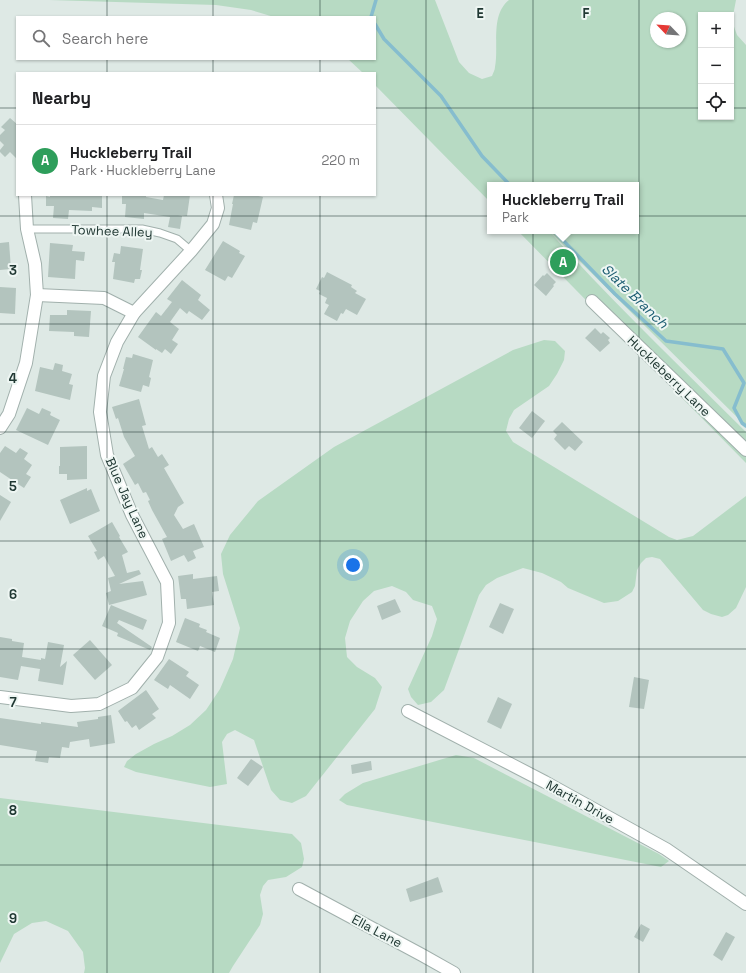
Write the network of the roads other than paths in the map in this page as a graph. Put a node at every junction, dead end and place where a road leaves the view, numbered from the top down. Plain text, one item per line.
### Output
1 (24, 196) edge
2 (216, 196) edge
3 (27, 228) junction
4 (191, 251) junction
5 (37, 295) junction
6 (592, 301) dead end
7 (134, 313) junction
8 (0, 428) edge
9 (746, 450) edge
10 (0, 697) edge
11 (408, 711) dead end
12 (299, 889) dead end
13 (746, 904) edge
14 (454, 973) edge

1 - 3 street
2 - 4 street, Blue Jay Lane
3 - 4 lane, Towhee Alley
3 - 5 street
4 - 7 street, Blue Jay Lane
5 - 7 street
5 - 8 street
6 - 9 street, Huckleberry Lane
7 - 10 street, Blue Jay Lane
11 - 13 street, Martin Drive
12 - 14 street, Ella Lane

